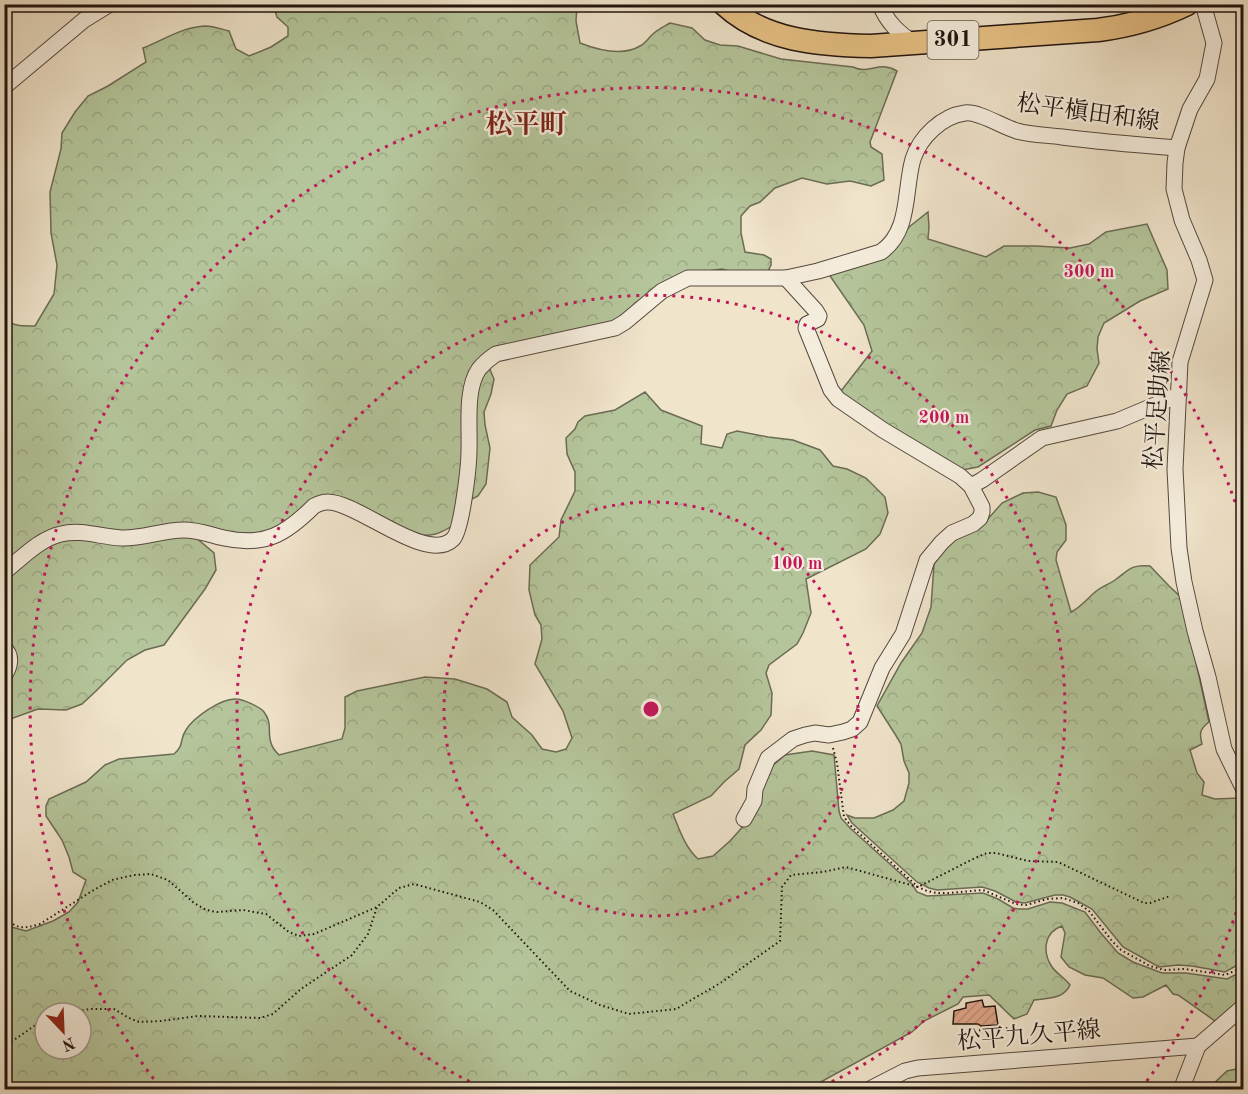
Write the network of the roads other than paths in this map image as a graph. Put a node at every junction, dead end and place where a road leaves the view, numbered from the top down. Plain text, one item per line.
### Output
1 (110, 4) edge
2 (723, 4) edge
3 (880, 4) edge
4 (1187, 4) edge
5 (1203, 4) edge
6 (915, 44) junction
7 (4, 87) edge
8 (1177, 148) junction
9 (786, 278) junction
10 (1179, 395) junction
11 (971, 486) junction
12 (4, 572) edge
13 (4, 648) edge
14 (4, 676) edge
15 (1244, 790) edge
16 (744, 819) dead end
17 (1244, 1006) edge
18 (1198, 1046) junction
19 (868, 1089) edge
20 (1181, 1089) edge

1 - 7 street
2 - 6 highway, 301
3 - 6 street
4 - 6 highway, 301
5 - 8 street, 松平足助線
8 - 9 street, 松平槇田和線
8 - 10 street, 松平足助線
9 - 11 street
9 - 12 street, 松平槇田和線
10 - 11 street
10 - 15 street, 松平足助線
11 - 16 street
13 - 14 street
17 - 18 street
18 - 19 street, 松平九久平線
18 - 20 street

